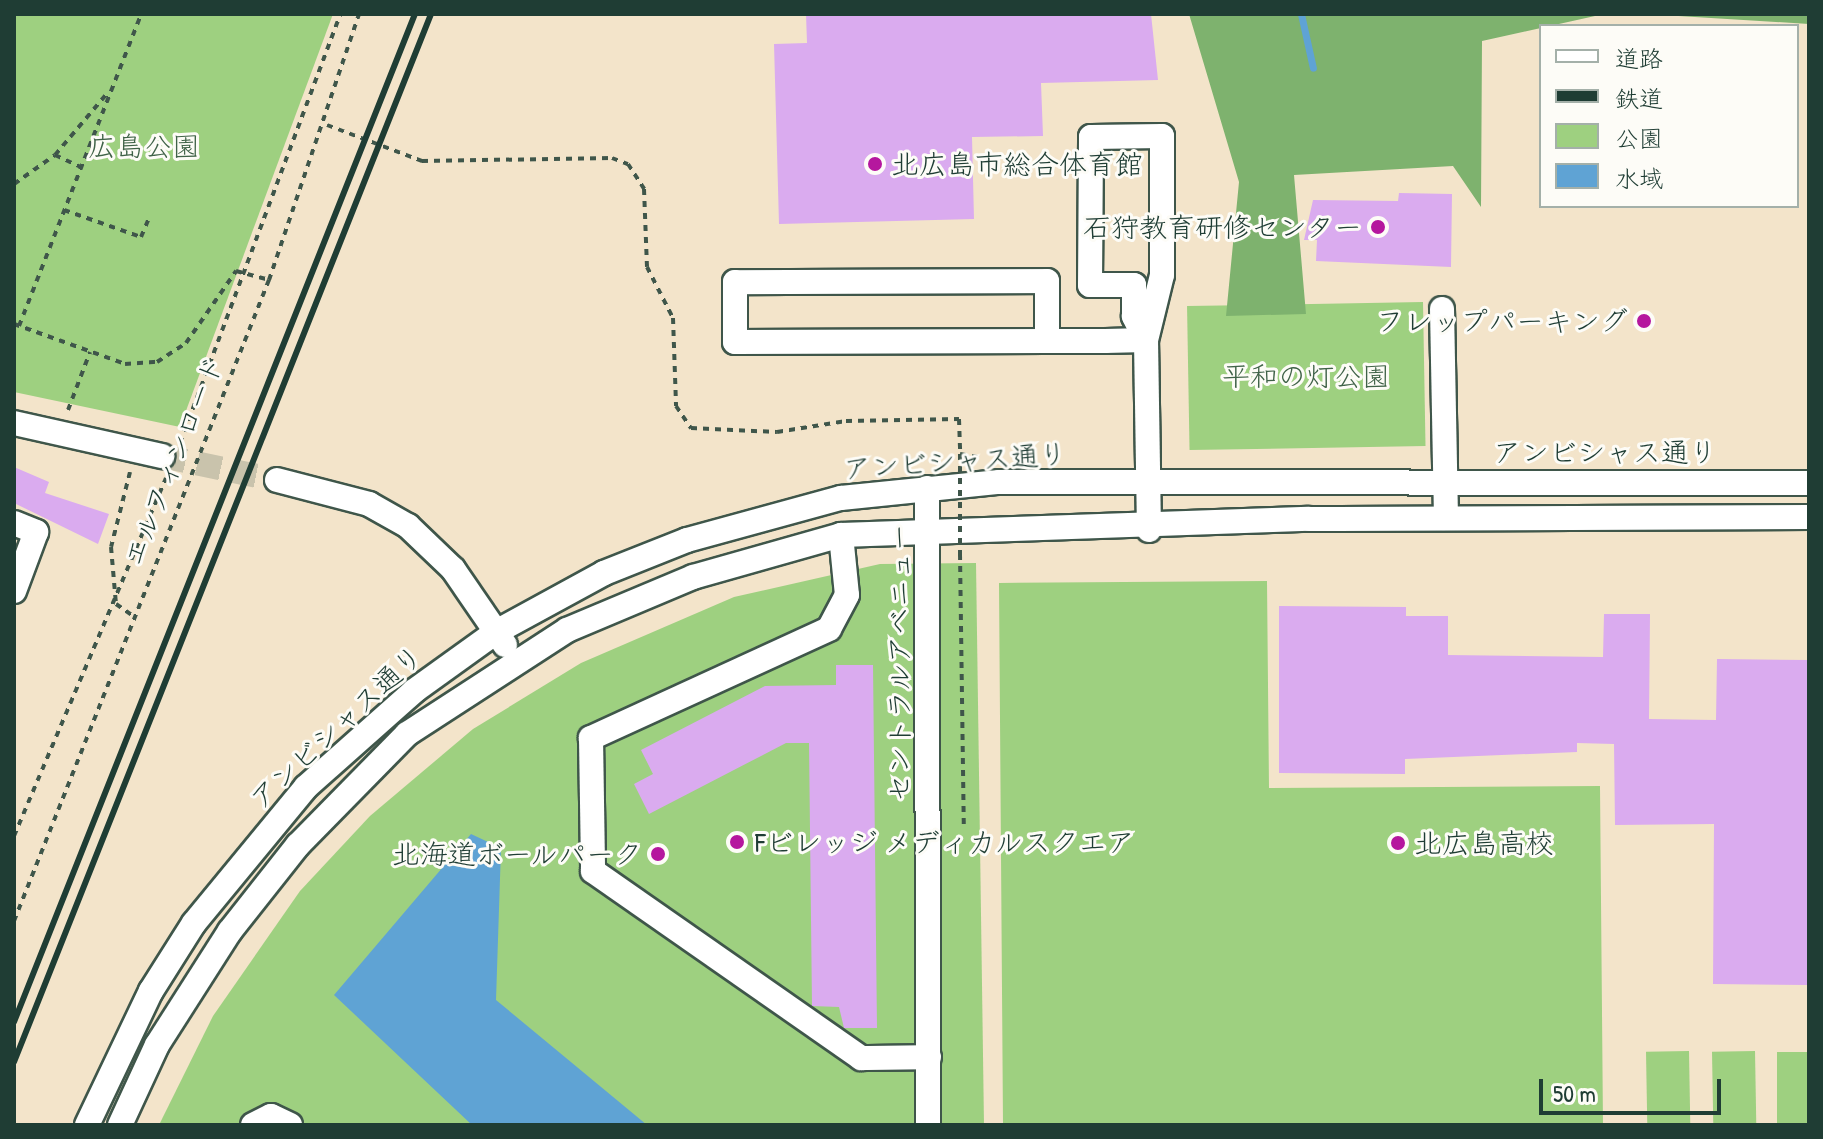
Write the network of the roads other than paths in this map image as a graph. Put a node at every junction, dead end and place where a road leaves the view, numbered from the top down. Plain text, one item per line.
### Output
1 (1442, 309) dead end
2 (1146, 340) junction
3 (1047, 341) junction
4 (14, 423) edge
5 (169, 459) tunnel mouth
6 (277, 480) tunnel mouth
7 (1150, 481) junction
8 (1446, 481) junction
9 (1809, 483) edge
10 (927, 488) junction
11 (1809, 517) edge
12 (1446, 518) junction
13 (14, 523) edge
14 (1149, 530) junction
15 (928, 532) junction
16 (841, 535) junction
17 (14, 591) edge
18 (496, 632) junction
19 (515, 660) junction
20 (929, 1057) junction
21 (929, 1123) edge
22 (87, 1125) edge
23 (120, 1125) edge
24 (253, 1125) edge
25 (290, 1125) edge

1 - 8 street
2 - 2 street
2 - 3 street
2 - 7 street
3 - 3 street
4 - 5 street
6 - 18 street
7 - 8 street, アンビシャス通り
7 - 10 street, アンビシャス通り
7 - 14 street
8 - 9 street, アンビシャス通り
8 - 12 street
10 - 15 street, セントラルアベニュー
10 - 18 street, アンビシャス通り
11 - 12 street, アンビシャス通り
12 - 14 street, アンビシャス通り
13 - 17 street
14 - 15 street, アンビシャス通り
15 - 16 street, アンビシャス通り
15 - 20 street, セントラルアベニュー
16 - 19 street, アンビシャス通り
16 - 20 street
18 - 19 street
18 - 22 street, アンビシャス通り
19 - 23 street, アンビシャス通り
20 - 21 street, セントラルアベニュー
24 - 25 street

